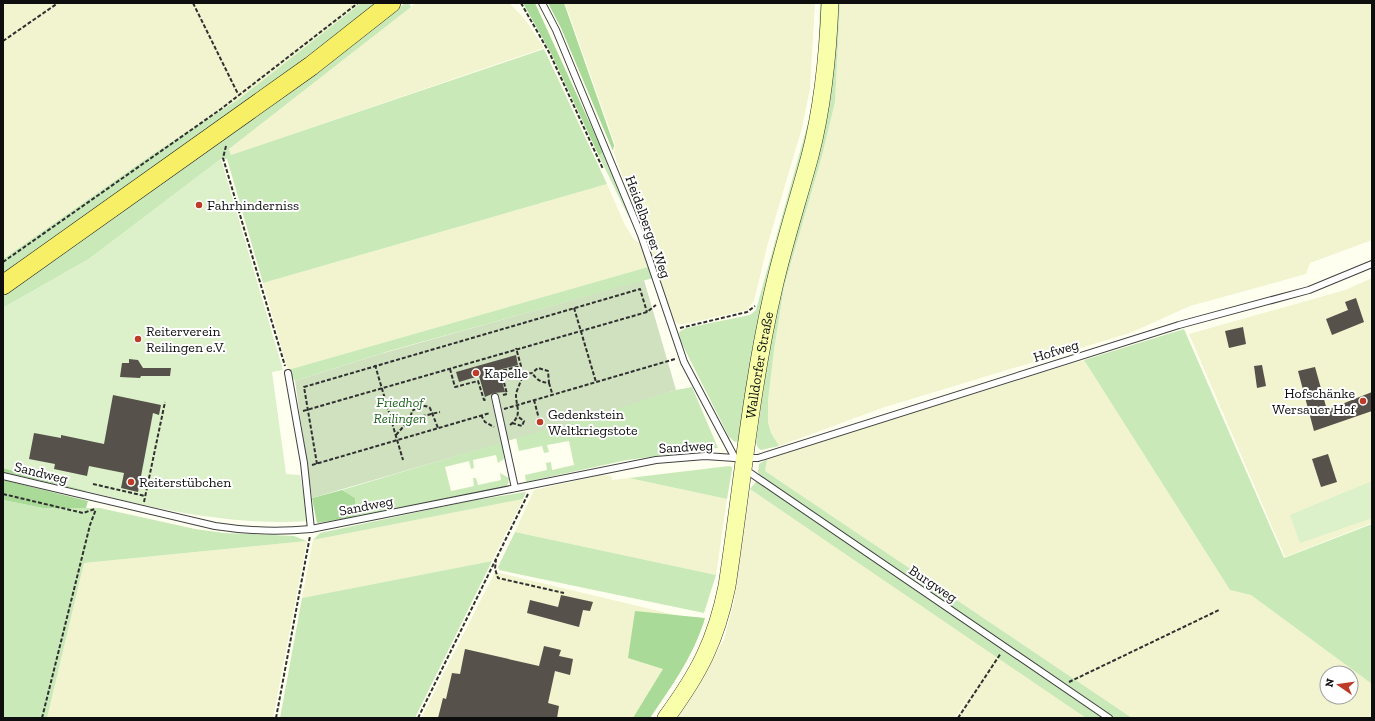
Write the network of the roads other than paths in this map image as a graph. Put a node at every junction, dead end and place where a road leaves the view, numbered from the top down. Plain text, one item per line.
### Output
1 (392, 3) edge
2 (542, 3) edge
3 (830, 3) edge
4 (1372, 264) edge
5 (3, 285) edge
6 (288, 373) road end
7 (495, 397) road end
8 (742, 462) junction
9 (3, 476) edge
10 (515, 488) junction
11 (311, 529) junction
12 (666, 718) edge
13 (1109, 718) edge

1 - 5 main road
2 - 8 lane, Heidelberger Weg
3 - 8 street, Walldorfer Straße
4 - 8 lane, Hofweg
6 - 11 lane
7 - 10 lane
8 - 10 lane, Sandweg
8 - 12 street, Walldorfer Straße
8 - 13 lane, Burgweg
9 - 11 lane, Sandweg
10 - 11 lane, Sandweg

